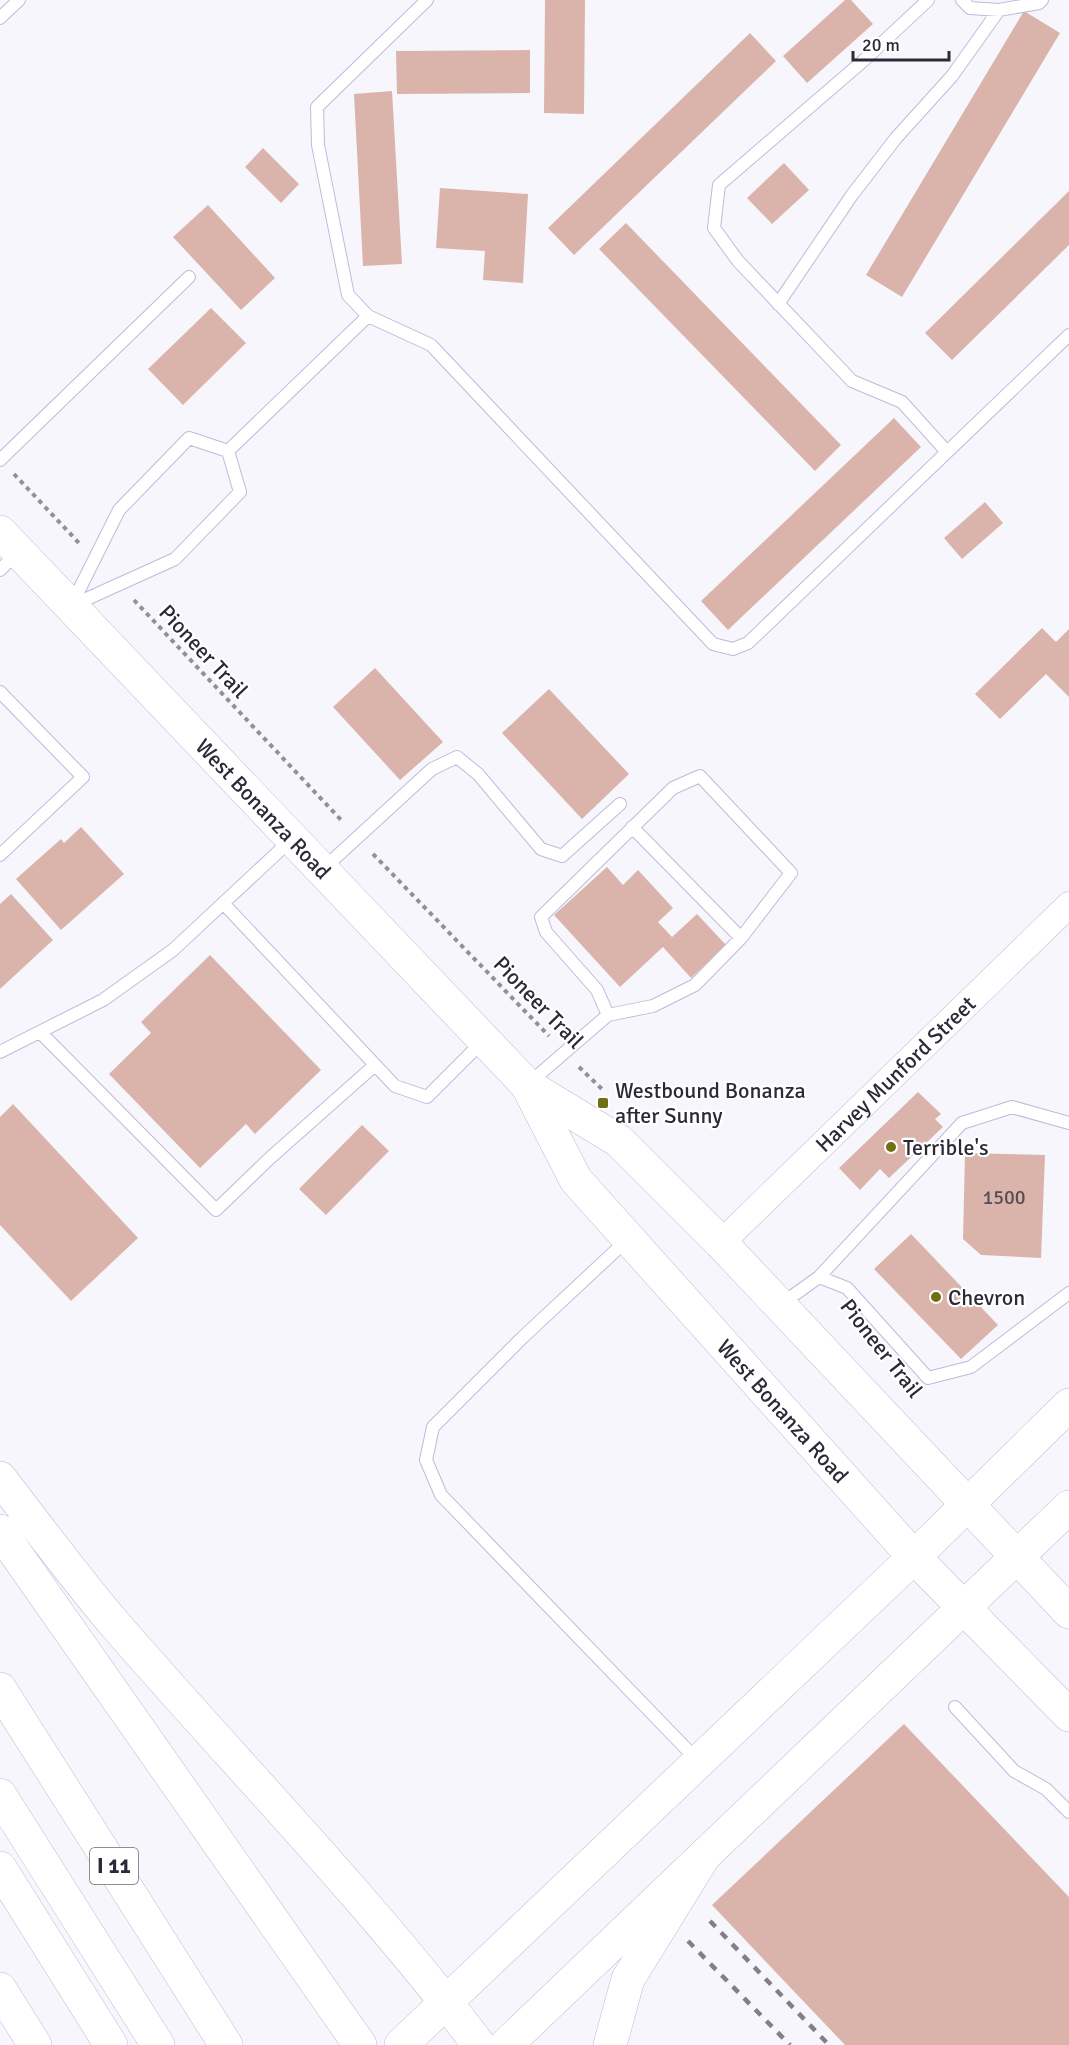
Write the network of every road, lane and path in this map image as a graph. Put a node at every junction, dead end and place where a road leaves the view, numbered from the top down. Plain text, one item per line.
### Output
1 (19, 0) edge
2 (427, 0) edge
3 (928, 0) edge
4 (962, 0) edge
5 (1042, 0) edge
6 (999, 10) junction
7 (0, 18) edge
8 (189, 278) dead end
9 (778, 304) junction
10 (368, 316) junction
11 (1069, 335) edge
12 (228, 451) junction
13 (947, 452) junction
14 (0, 459) edge
15 (6, 551) edge
16 (95, 558) junction
17 (119, 584) junction
18 (71, 606) junction
19 (0, 692) edge
20 (620, 804) dead end
21 (632, 827) junction
22 (356, 837) junction
23 (292, 839) junction
24 (0, 855) edge
25 (322, 870) junction
26 (224, 903) junction
27 (1069, 905) edge
28 (741, 938) junction
29 (608, 1015) junction
30 (40, 1032) junction
31 (484, 1040) junction
32 (565, 1052) junction
33 (0, 1053) edge
34 (375, 1065) junction
35 (527, 1085) junction
36 (606, 1093) dead end
37 (1069, 1123) edge
38 (628, 1239) junction
39 (721, 1243) junction
40 (819, 1277) junction
41 (1069, 1293) edge
42 (779, 1305) junction
43 (1069, 1405) edge
44 (0, 1478) edge
45 (967, 1504) junction
46 (1069, 1507) edge
47 (0, 1531) edge
48 (1017, 1556) junction
49 (914, 1557) junction
50 (964, 1609) junction
51 (1069, 1612) edge
52 (0, 1689) edge
53 (955, 1707) dead end
54 (1069, 1715) edge
55 (698, 1761) junction
56 (0, 1795) edge
57 (1069, 1811) edge
58 (704, 1856) junction
59 (0, 1868) edge
60 (0, 1989) edge
61 (446, 2001) junction
62 (35, 2045) edge
63 (111, 2045) edge
64 (158, 2045) edge
65 (226, 2045) edge
66 (360, 2045) edge
67 (401, 2045) edge
68 (479, 2045) edge
69 (506, 2045) edge
70 (610, 2045) edge

1 - 7 lane
2 - 10 lane
3 - 9 lane
4 - 6 lane
5 - 6 lane
6 - 9 lane
8 - 14 lane
9 - 13 lane
10 - 12 lane
10 - 13 lane
11 - 13 lane
12 - 16 lane
12 - 17 lane
14 - 16 path
15 - 18 main road, West Bonanza Road
16 - 18 lane
17 - 18 lane
17 - 22 path, Pioneer Trail
18 - 23 main road, West Bonanza Road
19 - 24 lane
20 - 22 lane
21 - 28 lane
21 - 28 lane
21 - 29 lane
22 - 25 lane
22 - 32 path, Pioneer Trail
23 - 25 main road, West Bonanza Road
23 - 26 lane
25 - 31 main road, West Bonanza Road
26 - 30 lane
26 - 34 lane
27 - 39 street, Harvey Munford Street
28 - 29 lane
29 - 32 lane
30 - 33 lane
30 - 34 lane
31 - 34 lane
31 - 35 main road, West Bonanza Road
32 - 35 lane
32 - 36 path, Pioneer Trail
35 - 38 main road, West Bonanza Road
35 - 39 main road, West Bonanza Road
37 - 40 lane
38 - 49 main road, West Bonanza Road
38 - 55 lane
39 - 42 main road, West Bonanza Road
40 - 41 lane
40 - 42 lane
42 - 45 main road, West Bonanza Road
43 - 45 main road
44 - 61 main road
45 - 48 main road, West Bonanza Road
45 - 49 main road
46 - 48 main road
47 - 66 main road
48 - 50 main road
48 - 51 main road, West Bonanza Road
49 - 50 main road, West Bonanza Road
49 - 55 main road
50 - 54 main road, West Bonanza Road
50 - 58 main road
52 - 65 main road, I 11
53 - 57 lane
55 - 61 main road
56 - 64 main road
58 - 69 main road
58 - 70 main road
59 - 63 main road
60 - 62 main road
61 - 67 main road
61 - 68 main road

